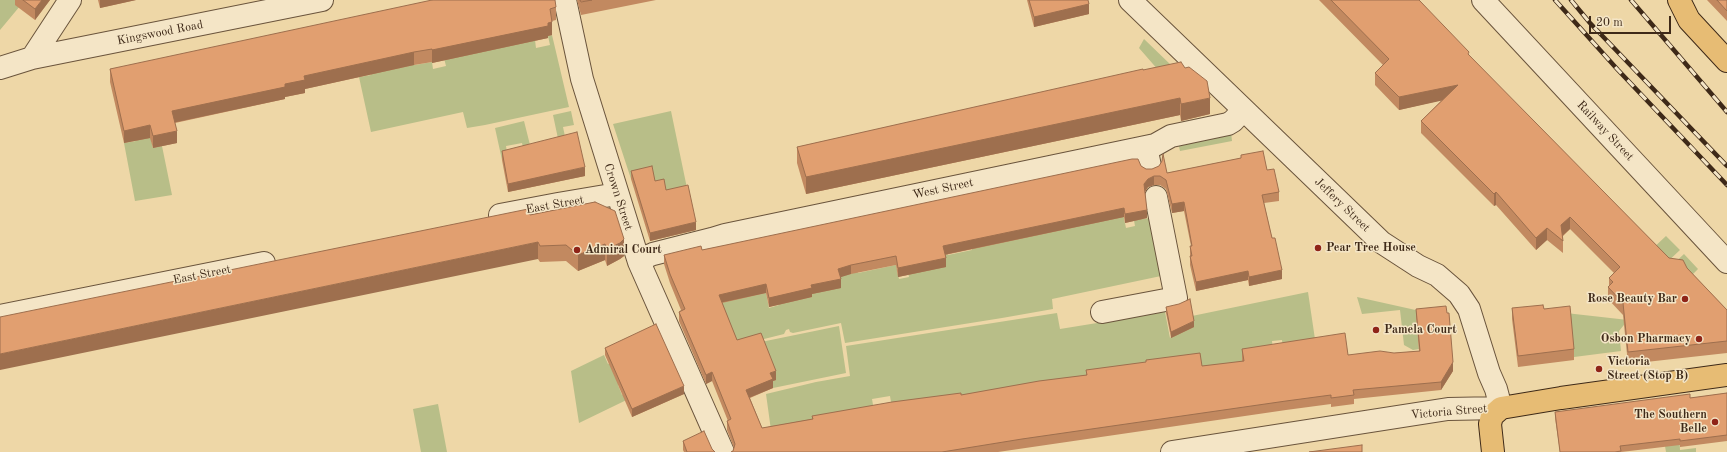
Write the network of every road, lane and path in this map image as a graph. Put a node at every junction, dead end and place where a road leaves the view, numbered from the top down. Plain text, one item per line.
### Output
1 (70, 0) edge
2 (322, 0) edge
3 (565, 0) edge
4 (1130, 0) edge
5 (1483, 0) edge
6 (1679, 0) edge
7 (32, 58) junction
8 (1727, 60) edge
9 (0, 68) edge
10 (1243, 110) junction
11 (617, 194) junction
12 (1156, 197) dead end
13 (480, 219) edge
14 (287, 258) edge
15 (639, 260) junction
16 (1727, 262) edge
17 (1102, 312) dead end
18 (0, 316) edge
19 (1727, 375) edge
20 (1501, 408) junction
21 (723, 452) edge
22 (1172, 452) edge
23 (1493, 452) edge

1 - 7 street
2 - 7 street, Kingswood Road
3 - 11 street, Crown Street
4 - 10 street, Jeffery Street
5 - 16 street, Railway Street
6 - 8 main road
7 - 9 street, Kingswood Road
10 - 15 street, West Street
10 - 20 street, Jeffery Street
11 - 13 street, East Street
11 - 15 street, Crown Street
12 - 17 street
14 - 18 street, East Street
15 - 21 street, Crown Street
19 - 20 main road, Victoria Street
20 - 22 street, Victoria Street
20 - 23 main road

